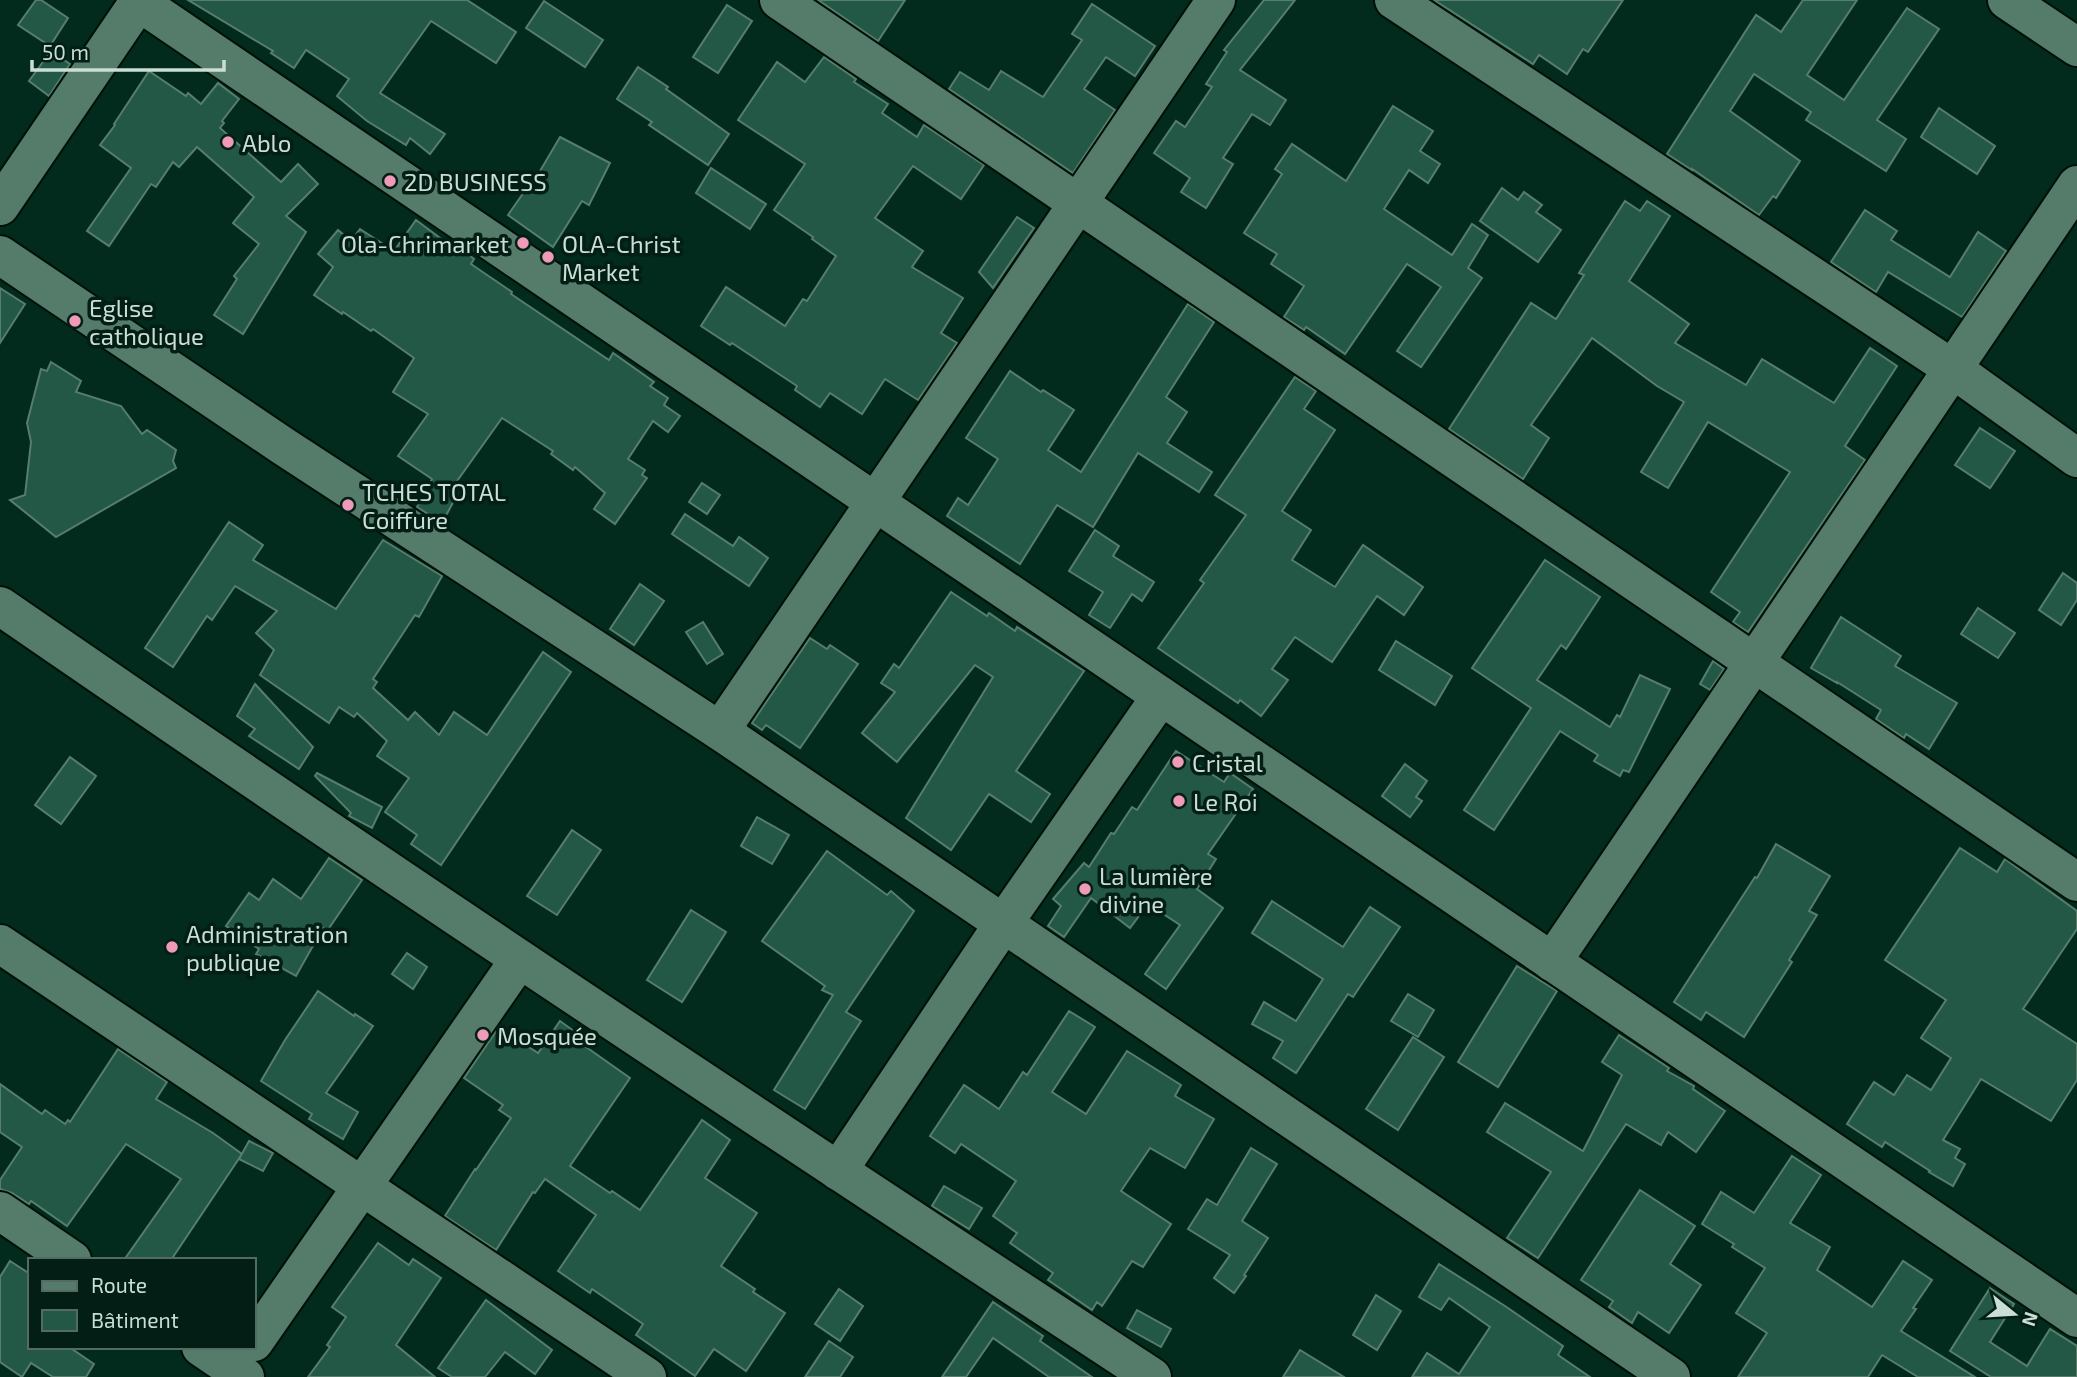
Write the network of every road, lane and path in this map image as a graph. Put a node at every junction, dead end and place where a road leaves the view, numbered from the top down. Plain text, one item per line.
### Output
1 (779, 0) edge
2 (1216, 0) edge
3 (1394, 0) edge
4 (2007, 0) edge
5 (138, 1) edge
6 (2077, 47) edge
7 (2077, 185) edge
8 (1078, 204) junction
9 (0, 206) edge
10 (0, 255) edge
11 (1953, 369) junction
12 (2077, 457) edge
13 (876, 502) junction
14 (0, 606) edge
15 (1755, 662) junction
16 (1161, 696) junction
17 (720, 731) junction
18 (2077, 882) edge
19 (1003, 924) junction
20 (0, 944) edge
21 (519, 960) junction
22 (1552, 962) junction
23 (838, 1171) junction
24 (362, 1186) junction
25 (0, 1211) edge
26 (69, 1258) edge
27 (2077, 1318) edge
28 (256, 1344) edge
29 (206, 1349) edge
30 (243, 1363) edge
31 (647, 1377) edge
32 (1152, 1377) edge
33 (1671, 1377) edge

1 - 8 street
2 - 8 street
3 - 11 street
4 - 6 street
5 - 9 street
5 - 13 street
7 - 11 street
8 - 13 street
8 - 15 street
10 - 17 street
11 - 12 street
11 - 15 street
13 - 16 street
13 - 17 street
14 - 21 street
15 - 18 street
15 - 22 street
16 - 19 street
16 - 22 street
17 - 19 street
19 - 23 street
19 - 33 street
20 - 24 street
21 - 23 street
21 - 24 street
22 - 27 street
23 - 32 street
24 - 28 street
24 - 31 street
25 - 26 street
29 - 30 street

